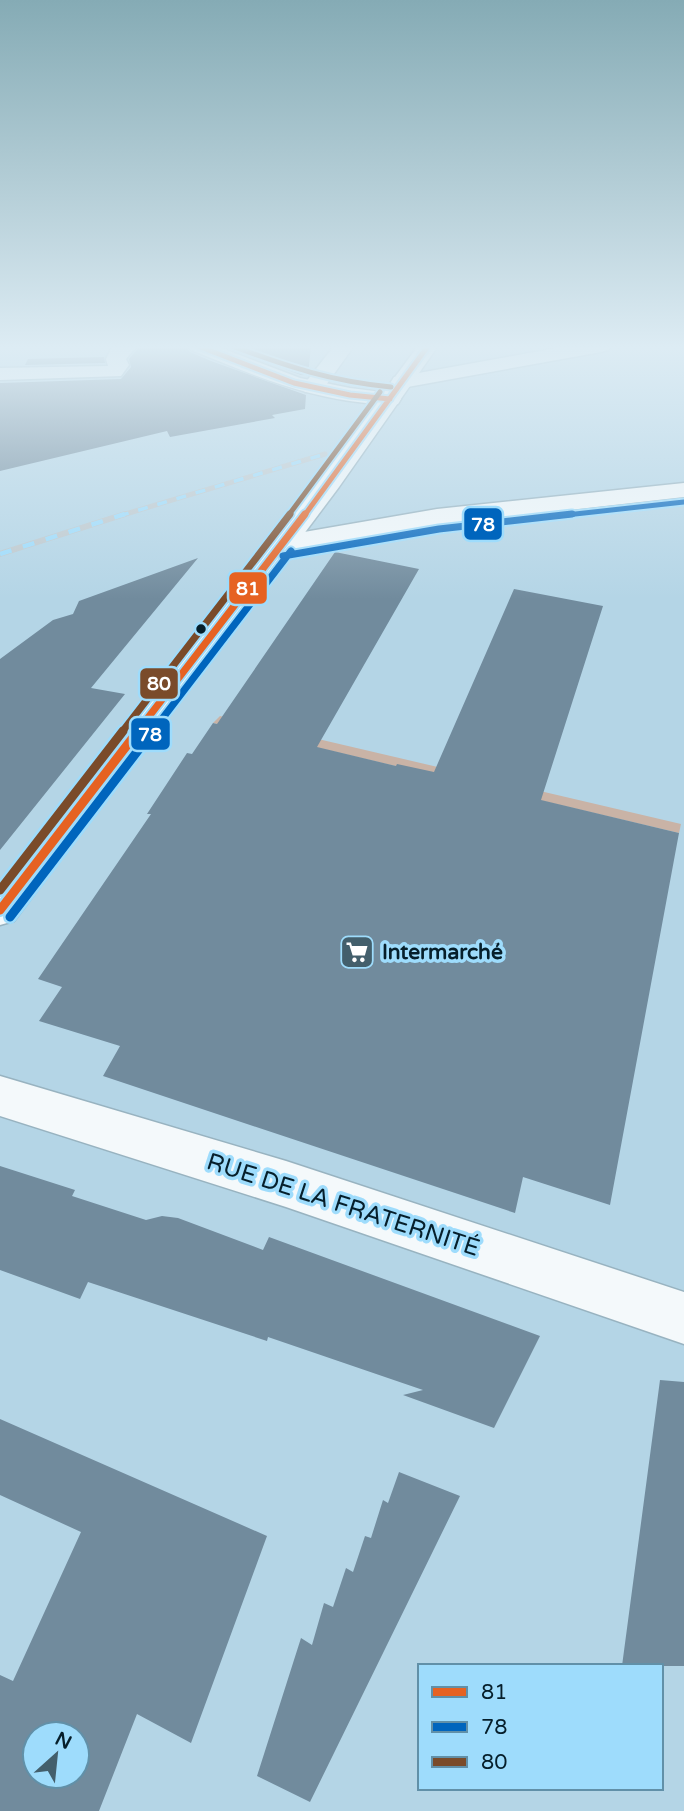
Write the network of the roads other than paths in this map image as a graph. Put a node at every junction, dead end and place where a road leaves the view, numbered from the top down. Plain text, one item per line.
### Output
1 (366, 431) edge
2 (684, 490) edge
3 (281, 544) junction
4 (0, 910) edge
5 (0, 1096) edge
6 (684, 1318) edge

1 - 3 street
2 - 3 street
3 - 4 street
5 - 6 street, RUE DE LA FRATERNITÉ

